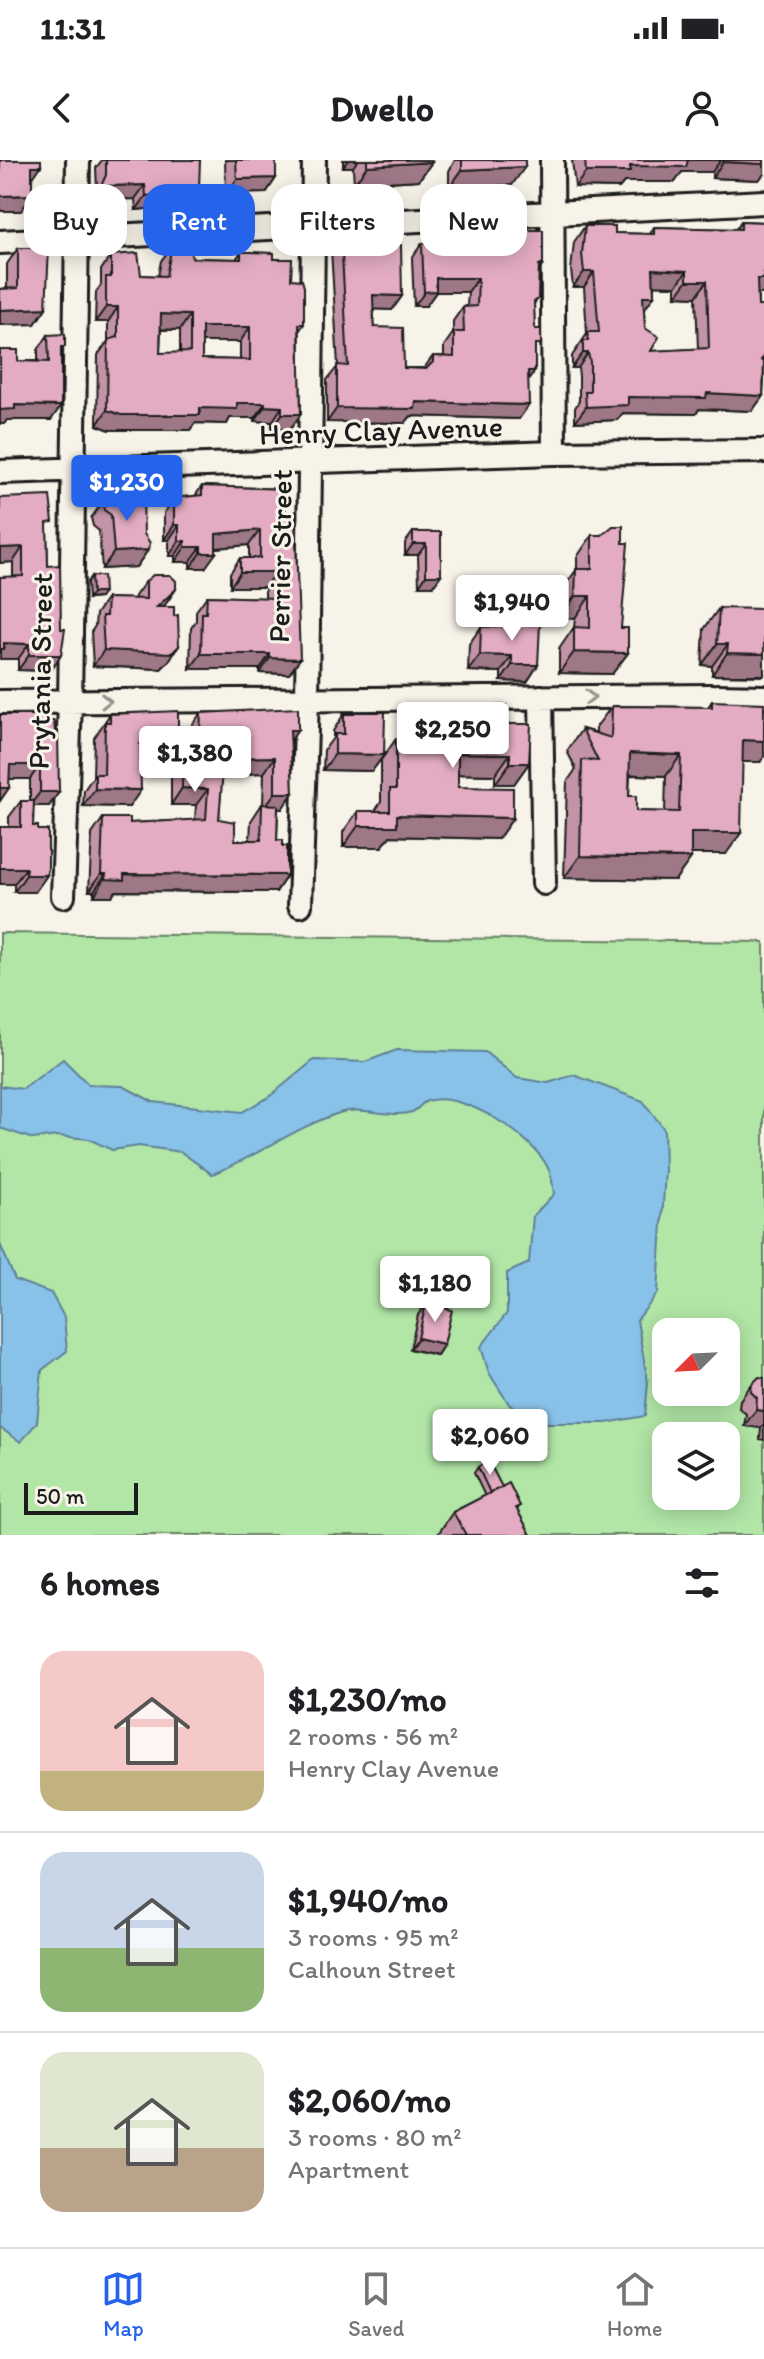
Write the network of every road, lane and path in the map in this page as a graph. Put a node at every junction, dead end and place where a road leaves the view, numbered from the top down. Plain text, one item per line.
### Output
1 (78, 160) edge
2 (314, 160) edge
3 (552, 160) edge
4 (78, 184) edge
5 (314, 184) edge
6 (764, 202) edge
7 (553, 213) junction
8 (404, 221) edge
9 (271, 228) edge
10 (127, 235) edge
11 (24, 241) edge
12 (0, 242) edge
13 (77, 256) edge
14 (315, 256) edge
15 (764, 451) edge
16 (554, 453) junction
17 (312, 463) junction
18 (73, 471) junction
19 (0, 472) edge
20 (541, 697) junction
21 (764, 697) edge
22 (307, 699) junction
23 (0, 702) edge
24 (70, 702) junction
25 (544, 883) dead end
26 (63, 896) dead end
27 (300, 905) dead end

1 - 4 street, Prytania Street
2 - 5 street, Perrier Street
3 - 7 street
6 - 7 street
7 - 8 street
7 - 16 street
9 - 10 street
11 - 12 street
13 - 18 street, Prytania Street
14 - 17 street, Perrier Street
15 - 16 street, Henry Clay Avenue
16 - 17 street, Henry Clay Avenue
17 - 18 street, Henry Clay Avenue
17 - 22 street, Perrier Street
18 - 19 street, Henry Clay Avenue
18 - 24 street, Prytania Street
20 -> 21 street
20 - 22 street
20 - 25 street
24 -> 22 street
22 - 27 street, Perrier Street
23 - 24 street
24 - 26 street, Prytania Street

